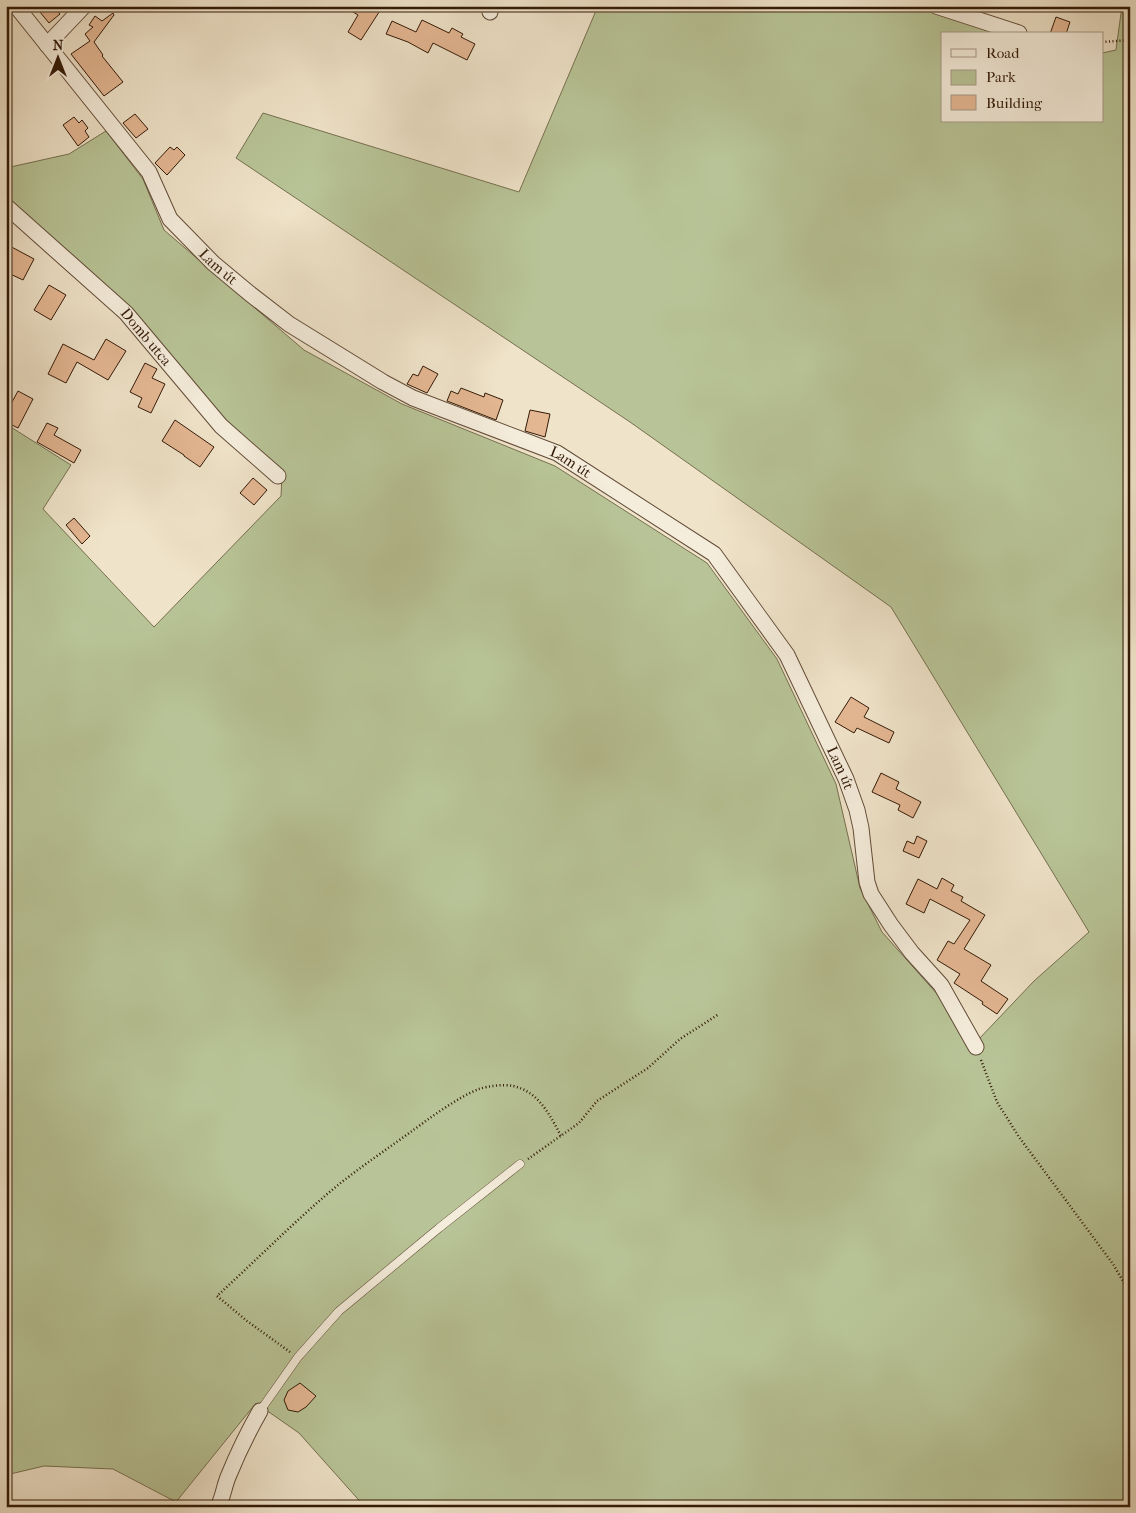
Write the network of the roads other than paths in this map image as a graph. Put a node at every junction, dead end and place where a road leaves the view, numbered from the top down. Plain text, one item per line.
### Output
1 (16, 6) edge
2 (84, 6) edge
3 (936, 6) edge
4 (1016, 32) edge
5 (47, 45) junction
6 (6, 206) edge
7 (278, 476) dead end
8 (976, 1047) road end
9 (520, 1164) road end
10 (260, 1411) joint
11 (218, 1507) edge

1 - 5 street, Lam út
2 - 5 street
3 - 4 street
5 - 8 street, Lam út
6 - 7 street, Domb utca
9 - 10 lane
10 - 11 street

